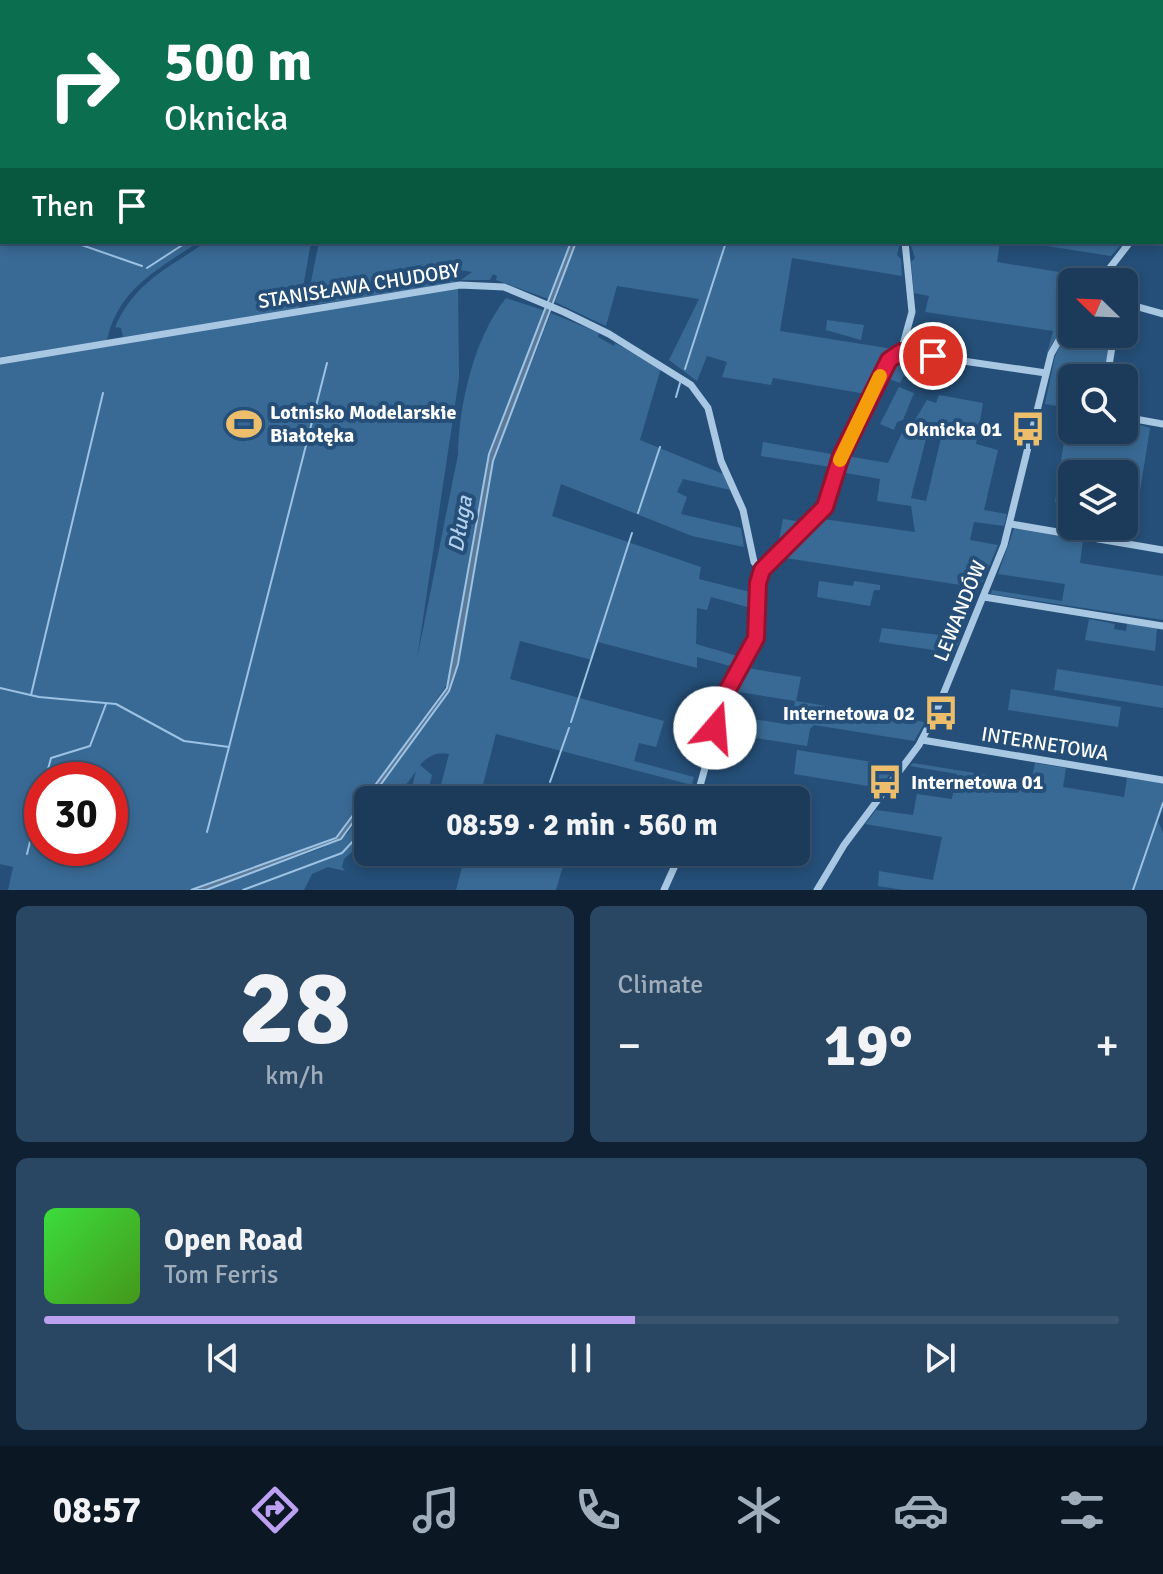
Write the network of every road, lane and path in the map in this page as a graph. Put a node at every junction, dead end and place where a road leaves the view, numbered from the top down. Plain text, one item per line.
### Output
1 (905, 244) edge
2 (1128, 244) edge
3 (1110, 268) edge
4 (1138, 307) edge
5 (1163, 314) edge
6 (1058, 338) edge
7 (901, 352) junction
8 (0, 361) edge
9 (1046, 373) junction
10 (1138, 420) edge
11 (1163, 424) edge
12 (1011, 524) junction
13 (1163, 550) edge
14 (762, 570) junction
15 (984, 597) junction
16 (1163, 626) edge
17 (922, 740) junction
18 (1163, 780) edge
19 (700, 786) edge
20 (675, 866) edge
21 (664, 890) edge
22 (817, 890) edge

1 - 7 street
2 - 3 street
4 - 5 street
6 - 9 street, LEWANDÓW
7 - 9 street
7 - 14 street
8 - 14 street, STANISŁAWA CHUDOBY
9 - 12 street, LEWANDÓW
10 - 11 street
12 - 13 street
12 - 15 street, LEWANDÓW
14 - 19 street
15 - 16 street
15 - 17 street, LEWANDÓW
17 - 18 street, INTERNETOWA
17 - 22 street, LEWANDÓW
20 - 21 street

